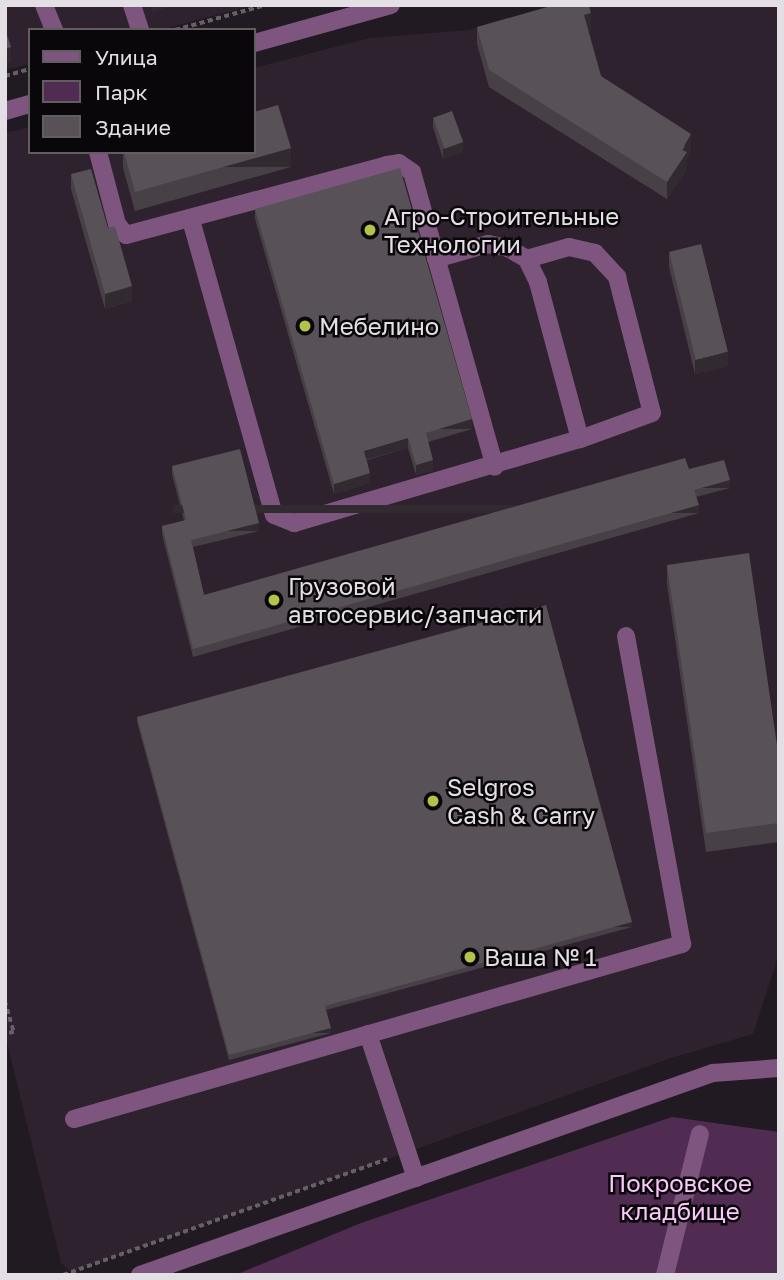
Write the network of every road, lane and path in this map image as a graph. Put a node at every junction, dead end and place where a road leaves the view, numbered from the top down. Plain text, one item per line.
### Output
1 (44, 5) edge
2 (132, 5) edge
3 (266, 5) edge
4 (391, 5) edge
5 (368, 8) edge
6 (53, 28) edge
7 (139, 28) edge
8 (182, 28) edge
9 (256, 42) edge
10 (28, 69) edge
11 (5, 75) edge
12 (28, 105) edge
13 (5, 111) edge
14 (99, 154) edge
15 (191, 220) junction
16 (436, 259) junction
17 (527, 259) junction
18 (580, 439) junction
19 (495, 467) junction
20 (626, 636) dead end
21 (5, 1001) edge
22 (368, 1034) junction
23 (5, 1035) edge
24 (779, 1068) edge
25 (74, 1119) dead end
26 (700, 1134) dead end
27 (387, 1159) dead end
28 (415, 1178) junction
29 (63, 1275) edge
30 (140, 1275) edge
31 (665, 1275) edge

1 - 6 street
2 - 7 street
3 - 8 path
4 - 5 street
5 - 9 street
10 - 11 path
12 - 13 street
14 - 15 street
15 - 16 street
15 - 19 street
16 - 17 street
16 - 19 street
17 - 18 street
17 - 18 street
18 - 19 street
20 - 22 street
21 - 23 path
22 - 25 street
22 - 28 street
24 - 28 street
26 - 31 street
27 - 29 path
28 - 30 street

